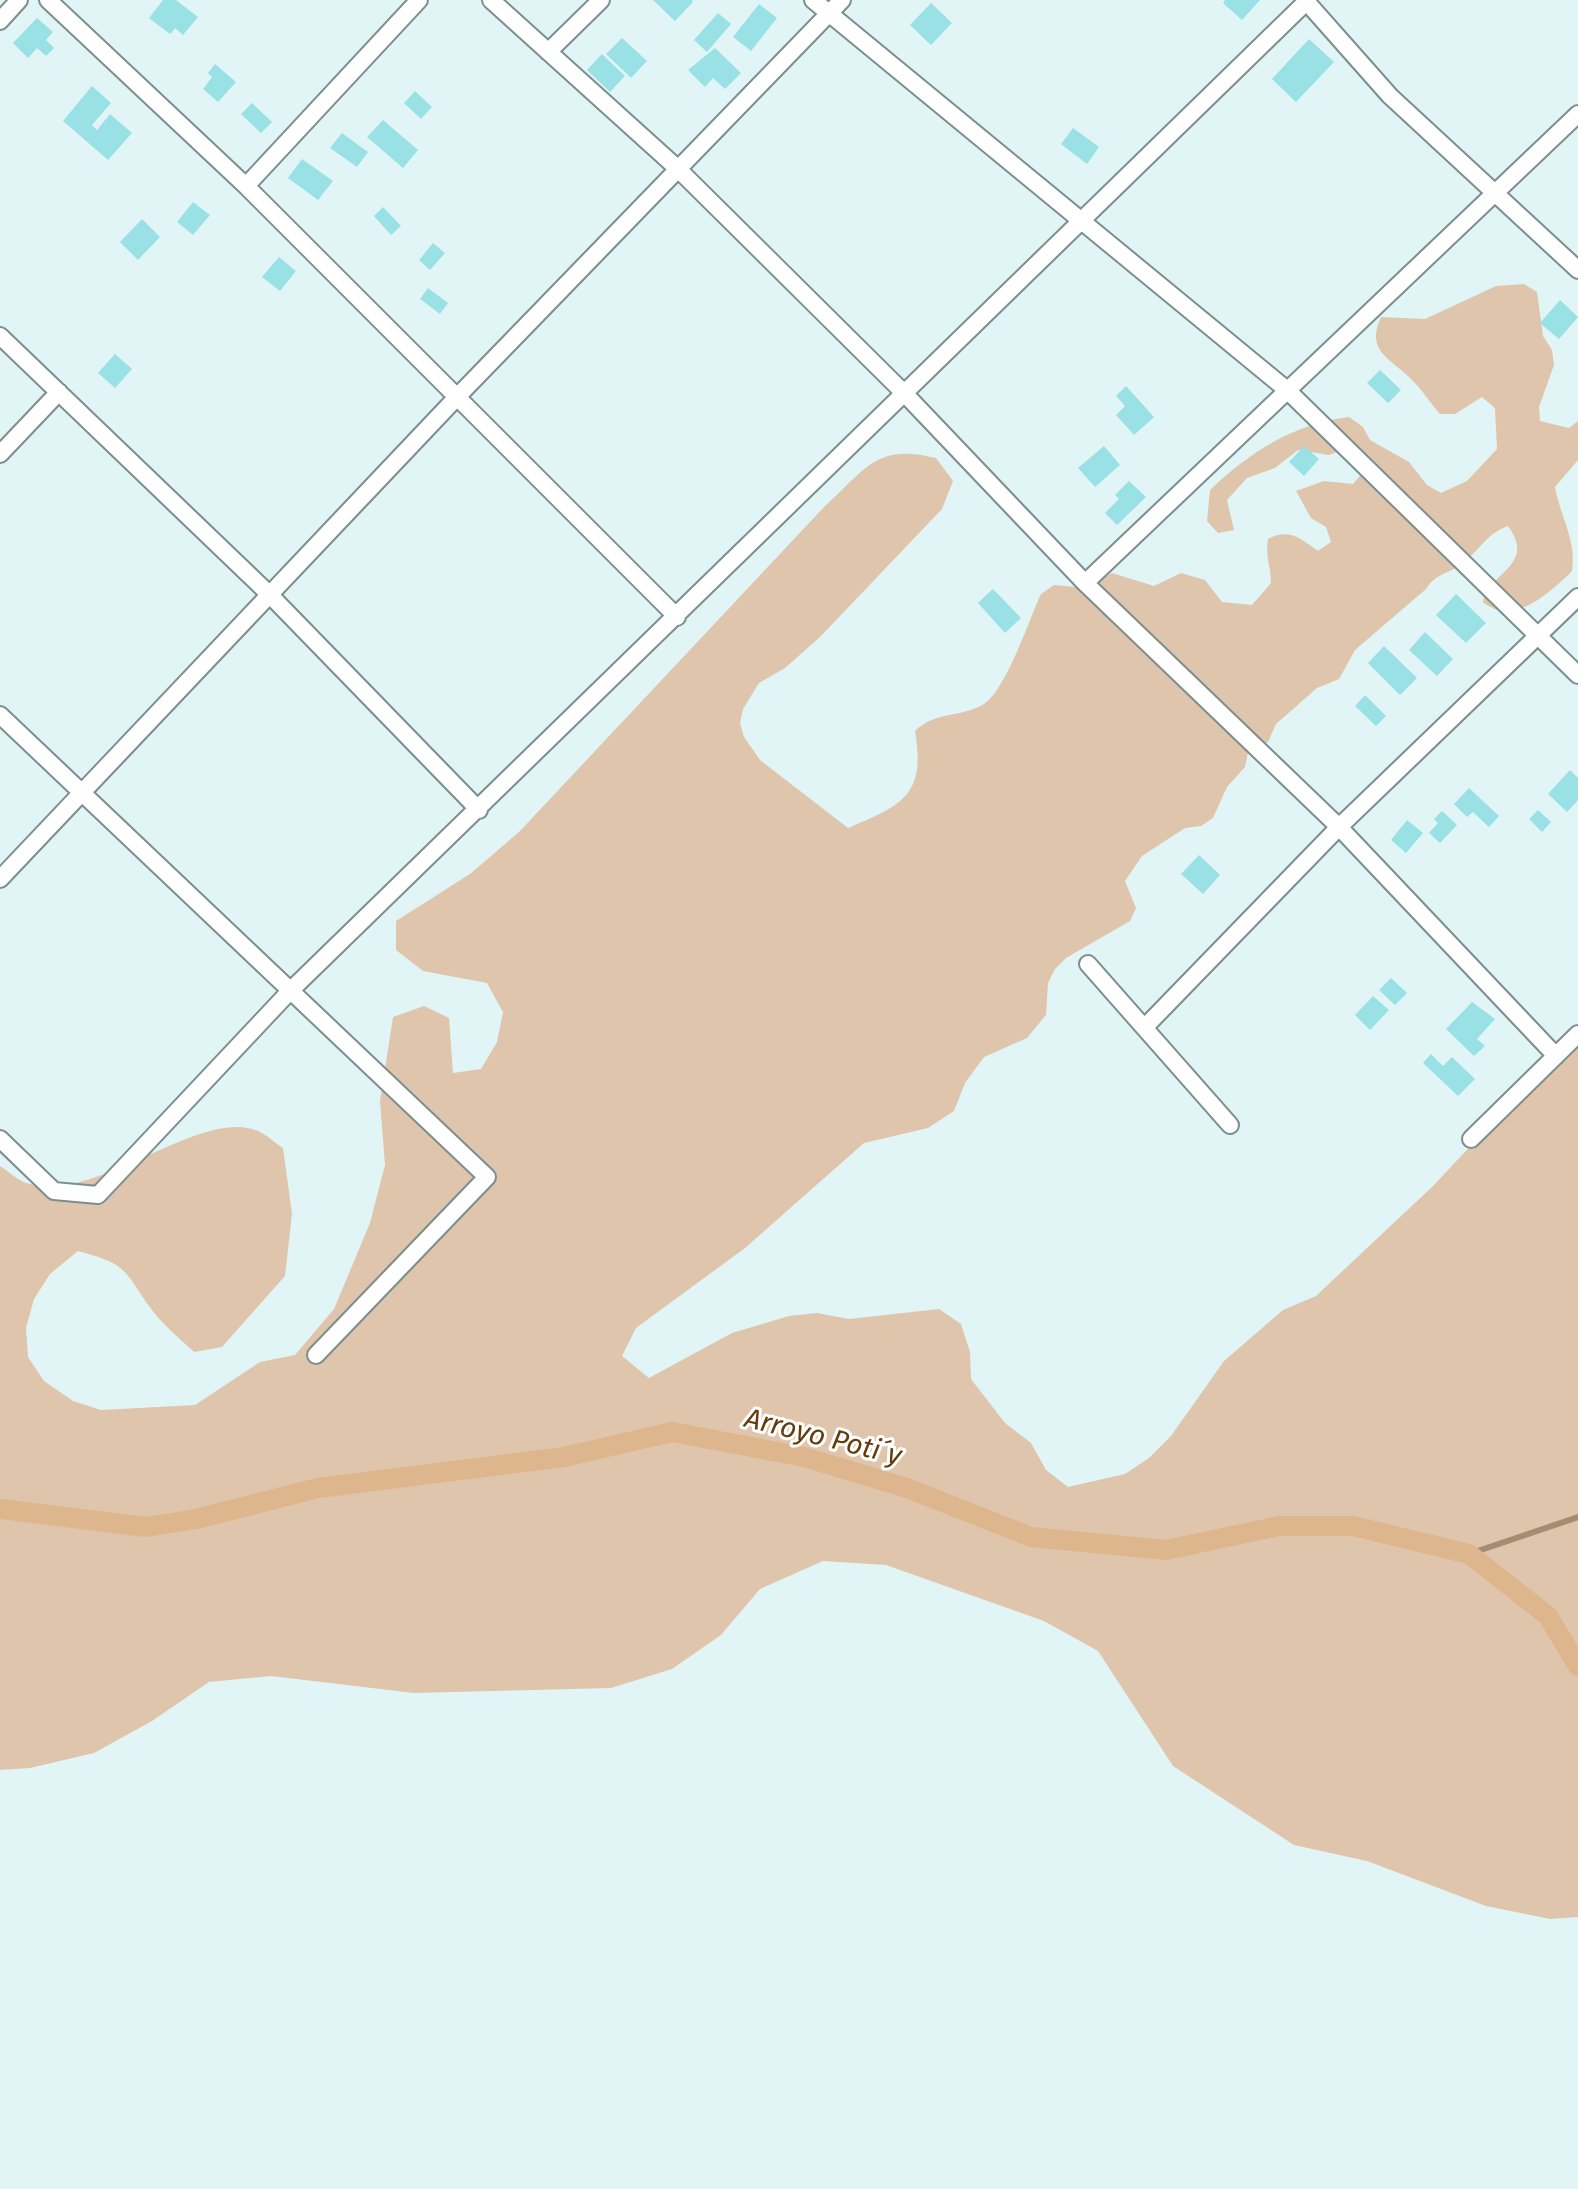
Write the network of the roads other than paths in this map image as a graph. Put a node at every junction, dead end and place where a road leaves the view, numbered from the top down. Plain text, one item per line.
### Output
1 (19, 0) edge
2 (48, 0) edge
3 (419, 0) edge
4 (491, 0) edge
5 (601, 0) edge
6 (813, 0) edge
7 (842, 0) edge
8 (1306, 1) edge
9 (827, 12) junction
10 (0, 21) edge
11 (548, 52) junction
12 (1578, 114) edge
13 (677, 168) junction
14 (246, 186) junction
15 (1494, 193) junction
16 (1080, 222) junction
17 (1578, 270) edge
18 (0, 336) edge
19 (1287, 390) junction
20 (59, 392) junction
21 (905, 394) junction
22 (457, 397) junction
23 (0, 454) edge
24 (1085, 583) junction
25 (269, 594) junction
26 (1578, 597) edge
27 (677, 617) junction
28 (1538, 635) junction
29 (1578, 675) edge
30 (0, 715) edge
31 (82, 791) junction
32 (479, 810) junction
33 (1339, 827) junction
34 (0, 879) edge
35 (1088, 964) dead end
36 (290, 991) junction
37 (1145, 1027) junction
38 (1578, 1034) edge
39 (1556, 1056) junction
40 (1230, 1125) dead end
41 (0, 1139) edge
42 (1471, 1139) dead end
43 (316, 1355) dead end

1 - 10 street
2 - 14 street
3 - 14 street
4 - 11 street
5 - 11 street
6 - 9 street
7 - 9 street
8 - 15 street
8 - 16 street
9 - 13 street
9 - 16 street
11 - 13 street
12 - 15 street
13 - 21 street
13 - 22 street
14 - 22 street
15 - 17 street
15 - 19 street
16 - 19 street
16 - 21 street
18 - 20 street
19 - 24 street
19 - 28 street
20 - 23 street
20 - 25 street
21 - 24 street
21 - 27 street
22 - 25 street
22 - 27 street
24 - 33 street
25 - 31 street
25 - 32 street
26 - 28 street
27 - 32 street
28 - 29 street
28 - 33 street
30 - 31 street
31 - 34 street
31 - 36 street
32 - 36 street
33 - 37 street
33 - 39 street
35 - 37 street
36 - 41 street
36 - 43 street
37 - 40 street
38 - 39 street
39 - 42 street

